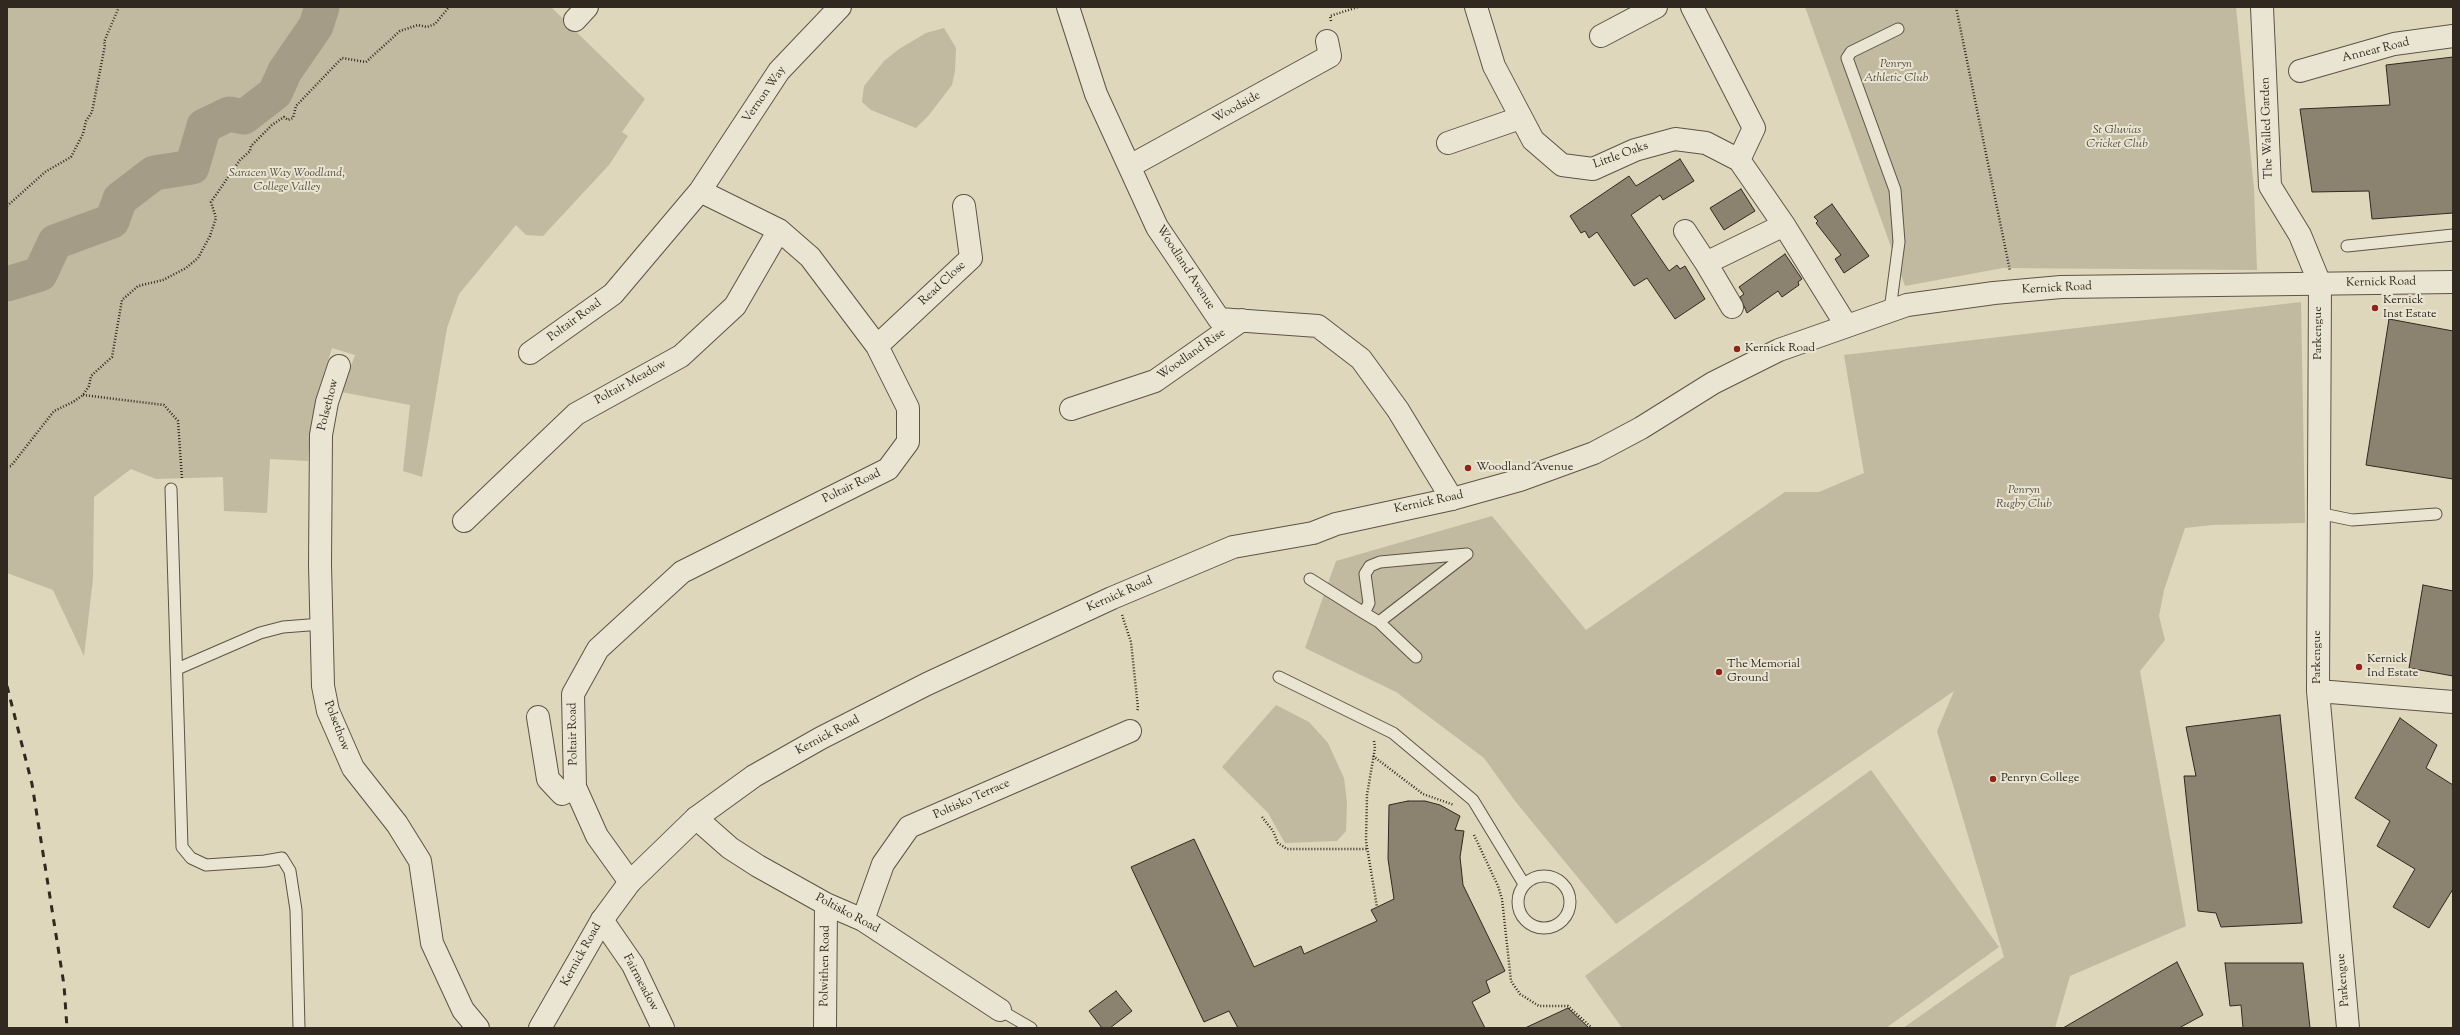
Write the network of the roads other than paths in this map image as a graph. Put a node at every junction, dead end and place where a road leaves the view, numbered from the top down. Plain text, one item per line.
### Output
1 (840, 7) edge
2 (1476, 7) edge
3 (1656, 7) edge
4 (1692, 7) edge
5 (2262, 7) edge
6 (1071, 8) edge
7 (1898, 28) dead end
8 (1601, 36) dead end
9 (2453, 36) edge
10 (1327, 41) dead end
11 (2300, 71) dead end
12 (1520, 118) junction
13 (1448, 143) dead end
14 (1739, 160) junction
15 (1130, 166) junction
16 (700, 191) junction
17 (964, 206) dead end
18 (1784, 225) junction
19 (779, 230) junction
20 (1685, 231) dead end
21 (2453, 234) edge
22 (2347, 246) dead end
23 (1706, 263) junction
24 (2453, 282) edge
25 (2320, 284) junction
26 (1732, 306) dead end
27 (1890, 310) junction
28 (1242, 320) junction
29 (1846, 325) junction
30 (877, 346) junction
31 (530, 353) dead end
32 (339, 366) dead end
33 (1071, 409) dead end
34 (171, 489) road end
35 (1452, 499) junction
36 (2318, 513) junction
37 (2436, 514) dead end
38 (464, 521) dead end
39 (1310, 579) dead end
40 (1364, 613) junction
41 (1379, 622) junction
42 (322, 624) junction
43 (1416, 657) dead end
44 (177, 669) junction
45 (1279, 677) dead end
46 (2318, 691) junction
47 (2453, 702) edge
48 (538, 717) dead end
49 (1130, 731) road end
50 (575, 787) junction
51 (696, 818) junction
52 (630, 882) junction
53 (1524, 884) junction
54 (826, 904) junction
55 (602, 920) junction
56 (863, 920) junction
57 (1000, 1010) joint
58 (299, 1028) edge
59 (478, 1028) edge
60 (540, 1028) edge
61 (663, 1028) edge
62 (825, 1028) edge
63 (1031, 1028) edge
64 (2348, 1028) edge

1 - 16 street, Vernon Way
2 - 12 street, Little Oaks
3 - 8 street
4 - 14 street
5 - 25 street, The Walled Garden
6 - 15 street, Woodland Avenue
7 - 27 lane
9 - 11 street, Annear Road
10 - 15 street, Woodside
12 - 13 street
12 - 14 street, Little Oaks
14 - 18 street, Little Oaks
15 - 28 street, Woodland Avenue
16 - 19 street, Poltair Road
16 - 31 street, Poltair Road
17 - 30 street, Read Close
18 - 23 street
18 - 29 street, Little Oaks
19 - 30 street, Poltair Road
19 - 38 street, Poltair Meadow
20 - 23 street
21 - 22 lane
23 - 26 street
24 - 25 street, Kernick Road
25 - 27 street, Kernick Road
25 - 36 street, Parkengue
27 - 29 street, Kernick Road
28 - 33 street, Woodland Rise
28 - 35 street, Woodland Avenue
29 - 35 street, Kernick Road
30 - 50 street, Poltair Road
32 - 42 street, Polsethow
34 - 44 lane
35 - 51 street, Kernick Road
36 - 37 lane
36 - 46 street, Parkengue
39 - 40 lane
40 - 41 lane
40 - 41 lane
41 - 43 lane
42 - 44 lane
42 - 59 street, Polsethow
44 - 58 lane
45 - 53 lane
46 - 47 street
46 - 64 street, Parkengue
48 - 50 street
49 - 56 street, Poltisko Terrace
50 - 52 street, Poltair Road
51 - 52 street, Kernick Road
51 - 54 street, Poltisko Road
52 - 55 street, Kernick Road
53 - 53 lane
54 - 56 street, Poltisko Road
54 - 62 street, Polwithen Road
55 - 60 street, Kernick Road
55 - 61 street, Fairmeadow
56 - 57 street, Poltisko Road
57 - 63 lane

